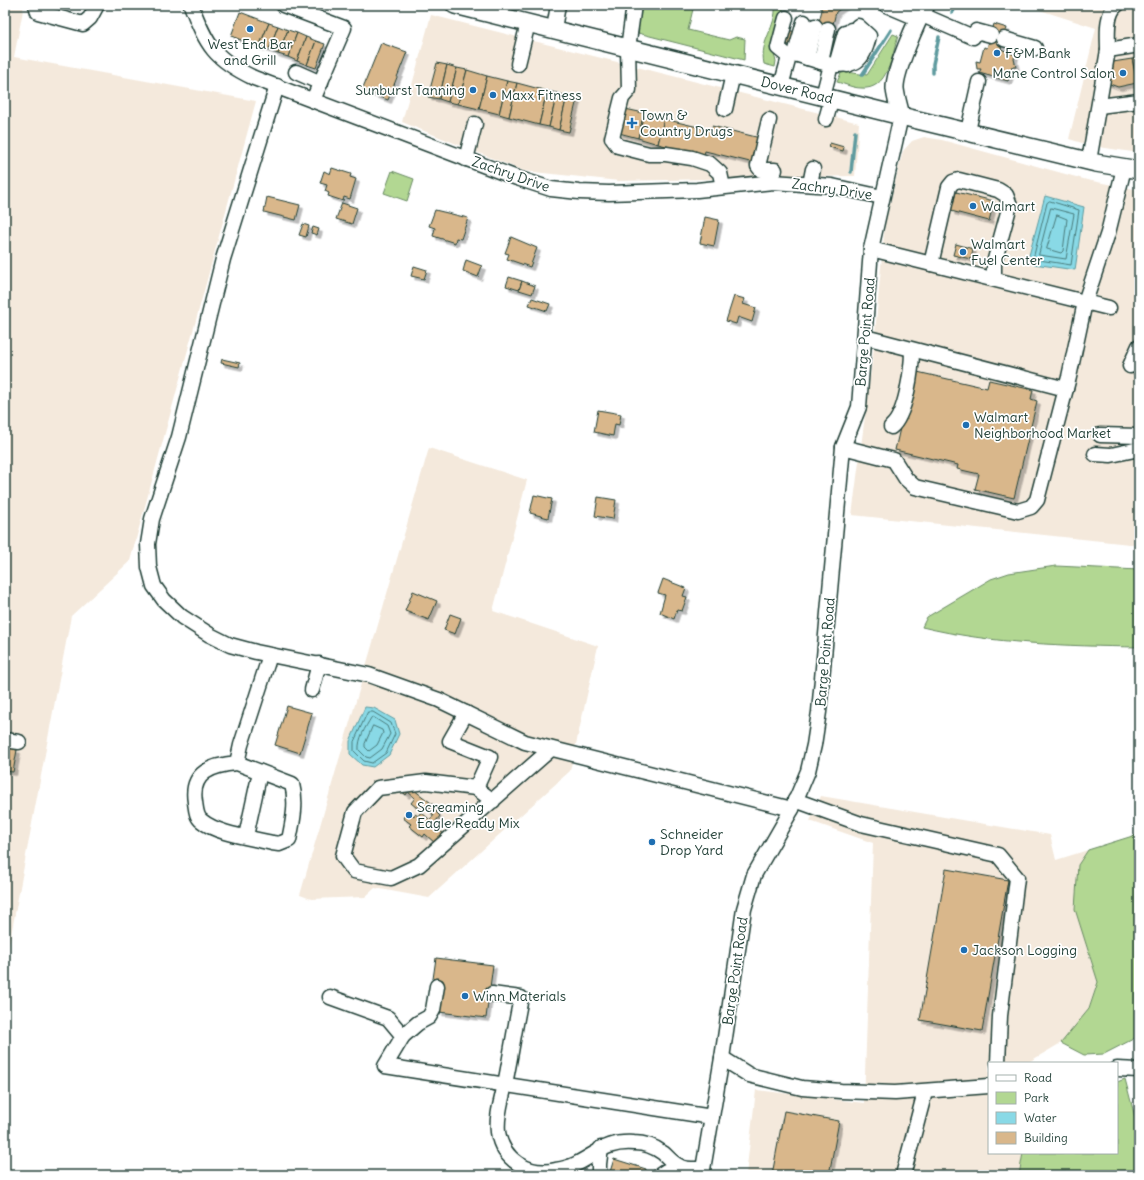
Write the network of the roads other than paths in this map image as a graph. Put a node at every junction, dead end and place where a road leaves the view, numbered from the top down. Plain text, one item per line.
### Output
1 (36, 5) edge
2 (97, 5) edge
3 (191, 5) edge
4 (283, 5) edge
5 (455, 5) edge
6 (558, 5) edge
7 (634, 5) edge
8 (886, 5) edge
9 (1117, 5) edge
10 (922, 13) edge
11 (528, 23) junction
12 (554, 30) junction
13 (1139, 45) edge
14 (628, 48) junction
15 (1035, 48) dead end
16 (1108, 50) junction
17 (814, 60) junction
18 (518, 64) dead end
19 (296, 72) dead end
20 (733, 74) junction
21 (979, 82) dead end
22 (321, 83) junction
23 (277, 86) junction
24 (781, 86) junction
25 (827, 97) junction
26 (313, 100) junction
27 (1139, 101) edge
28 (1099, 106) junction
29 (724, 109) dead end
30 (901, 116) junction
31 (826, 119) dead end
32 (769, 120) dead end
33 (475, 124) dead end
34 (968, 131) junction
35 (466, 159) junction
36 (1089, 161) junction
37 (814, 169) dead end
38 (1131, 169) edge
39 (775, 170) dead end
40 (810, 184) junction
41 (723, 187) junction
42 (882, 197) junction
43 (871, 249) junction
44 (931, 264) junction
45 (994, 279) junction
46 (1086, 302) junction
47 (1109, 308) dead end
48 (865, 337) junction
49 (1139, 346) edge
50 (912, 350) junction
51 (1130, 366) dead end
52 (1066, 389) junction
53 (891, 427) dead end
54 (1100, 436) dead end
55 (1139, 436) edge
56 (843, 447) junction
57 (1139, 449) edge
58 (1095, 454) dead end
59 (270, 654) junction
60 (319, 664) junction
61 (312, 690) dead end
62 (466, 713) junction
63 (5, 740) edge
64 (19, 742) dead end
65 (551, 749) junction
66 (237, 763) junction
67 (260, 772) junction
68 (476, 788) junction
69 (493, 801) junction
70 (793, 805) junction
71 (246, 836) junction
72 (437, 986) dead end
73 (492, 994) dead end
74 (330, 997) dead end
75 (403, 1036) junction
76 (722, 1058) junction
77 (998, 1062) edge
78 (1138, 1068) edge
79 (1118, 1069) edge
80 (505, 1084) junction
81 (988, 1086) edge
82 (925, 1092) junction
83 (712, 1118) junction
84 (601, 1148) junction
85 (680, 1167) junction
86 (702, 1172) edge
87 (535, 1173) edge
88 (556, 1173) edge
89 (599, 1175) edge
90 (660, 1175) edge
91 (903, 1175) edge

1 - 2 street
3 - 23 street, Zachry Drive
4 - 22 street
5 - 11 main road, Dover Road
6 - 12 street
7 - 14 street
8 - 10 street
9 - 16 street
10 - 15 street
10 - 30 main road
11 - 12 main road, Dover Road
11 - 18 street
12 - 14 main road, Dover Road
13 - 16 street
14 - 20 main road, Dover Road
14 - 41 street
16 - 28 street
17 - 17 street
17 - 17 street
17 - 24 street
17 - 25 street
19 - 22 street
20 - 24 main road, Dover Road
20 - 29 street
21 - 34 street
22 - 26 street
23 - 26 street, Zachry Drive
23 - 59 street
24 - 25 main road, Dover Road
25 - 30 main road, Dover Road
25 - 31 street
26 - 35 street, Zachry Drive
27 - 28 street
28 - 36 street
30 - 34 main road, Dover Road
30 - 42 street, Barge Point Road
32 - 39 street
33 - 35 street
34 - 36 main road, Dover Road
35 - 41 street, Zachry Drive
36 - 38 main road, Dover Road
37 - 40 street
38 - 46 street
40 - 41 street, Zachry Drive
40 - 42 street, Zachry Drive
42 - 43 street, Barge Point Road
43 - 44 street
43 - 48 street, Barge Point Road
44 - 45 street
44 - 45 street
45 - 46 street
46 - 47 street
46 - 52 street
48 - 50 street
48 - 56 street, Barge Point Road
49 - 51 street
50 - 52 street
50 - 53 street
52 - 56 street
54 - 55 street
56 - 70 street, Barge Point Road
57 - 58 street
59 - 60 street
59 - 66 street
60 - 61 street
60 - 62 street
62 - 65 street
62 - 68 street
63 - 64 street
65 - 69 street
65 - 70 street
66 - 67 street
66 - 71 street
67 - 71 street
67 - 71 street
68 - 69 street
68 - 69 street
70 - 76 street, Barge Point Road
70 - 77 street
72 - 75 street
73 - 80 street
74 - 75 street
75 - 80 street
76 - 82 street
76 - 83 street, Barge Point Road
78 - 79 street
80 - 83 street
80 - 87 street
81 - 82 street
82 - 91 street
83 - 86 street, Barge Point Road
84 - 85 street
84 - 88 street
84 - 89 street
85 - 86 street
85 - 90 street
87 - 88 street

